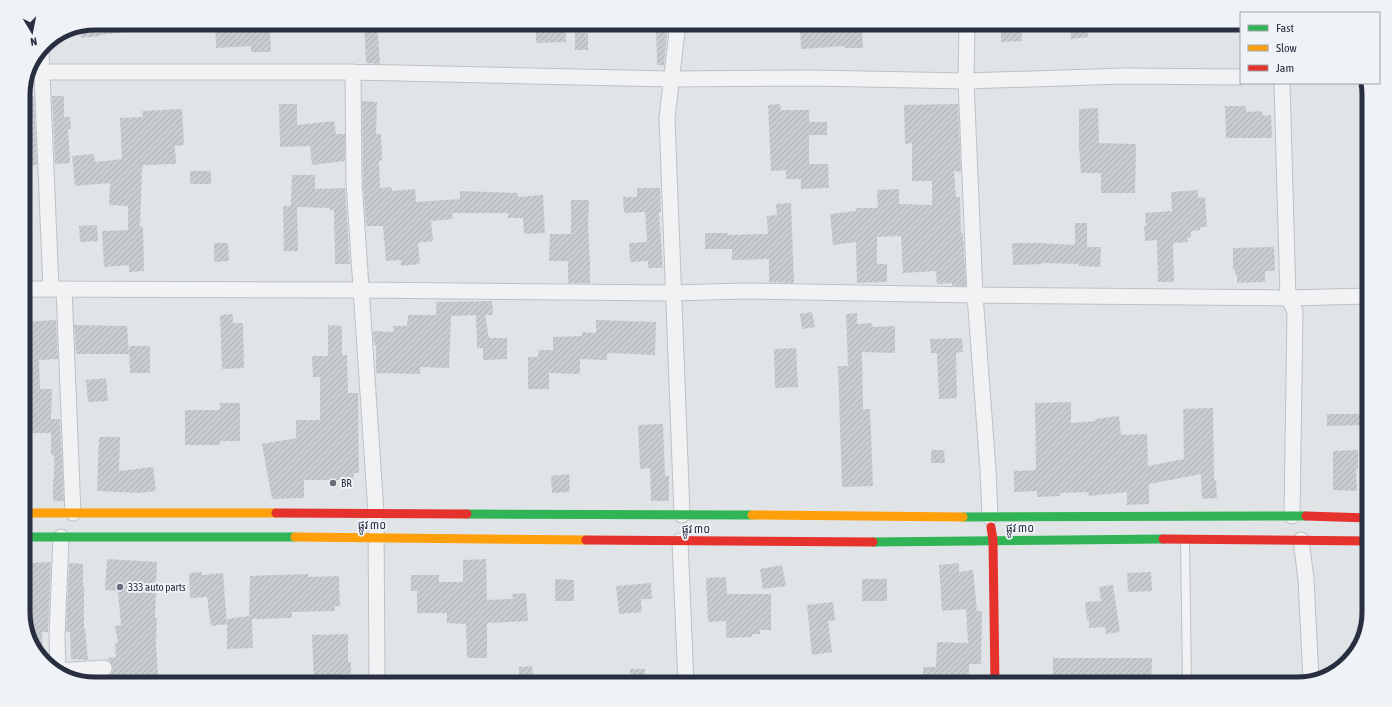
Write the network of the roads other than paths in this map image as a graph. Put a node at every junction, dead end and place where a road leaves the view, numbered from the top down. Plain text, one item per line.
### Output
1 (677, 30) edge
2 (967, 30) edge
3 (37, 72) edge
4 (353, 72) junction
5 (1240, 77) edge
6 (671, 79) junction
7 (966, 81) junction
8 (1282, 84) edge
9 (30, 289) edge
10 (58, 289) junction
11 (361, 290) junction
12 (673, 293) junction
13 (974, 295) junction
14 (1362, 296) edge
15 (1288, 298) junction
16 (30, 513) edge
17 (73, 513) junction
18 (376, 513) junction
19 (682, 515) junction
20 (1292, 516) junction
21 (990, 517) junction
22 (1362, 518) edge
23 (377, 536) junction
24 (30, 537) edge
25 (61, 537) junction
26 (1184, 539) junction
27 (993, 540) junction
28 (1301, 540) junction
29 (680, 541) junction
30 (1362, 541) edge
31 (58, 665) edge
32 (104, 668) dead end
33 (69, 671) edge
34 (1311, 675) edge
35 (377, 677) edge
36 (686, 677) edge
37 (995, 677) edge
38 (1187, 677) edge

1 - 6 street
2 - 7 street
3 - 4 street
3 - 10 street
4 - 6 street
4 - 11 street
5 - 7 street
6 - 7 street
6 - 12 street
7 - 13 street
8 - 15 street
9 - 10 street
10 - 11 street
10 - 17 street
11 - 12 street
11 - 18 street
12 - 13 street
12 - 19 street
13 - 15 street
13 - 21 street
14 - 15 street
15 - 20 street
16 - 17 street, ផ្លូវ ៣០
17 - 18 street, ផ្លូវ ៣០
18 - 19 street, ផ្លូវ ៣០
18 - 23 street
19 - 21 street, ផ្លូវ ៣០
20 - 21 street, ផ្លូវ ៣០
20 - 22 street, ផ្លូវ ៣០
21 - 27 street
23 - 25 street, ផ្លូវ ៣០
23 - 29 street, ផ្លូវ ៣០
23 - 35 street
24 - 25 street, ផ្លូវ ៣០
25 - 31 street
26 - 27 street, ផ្លូវ ៣០
26 - 28 street, ផ្លូវ ៣០
26 - 38 lane
27 - 29 street, ផ្លូវ ៣០
27 - 37 street
28 - 30 street, ផ្លូវ ៣០
28 - 34 street
29 - 36 street
32 - 33 street

